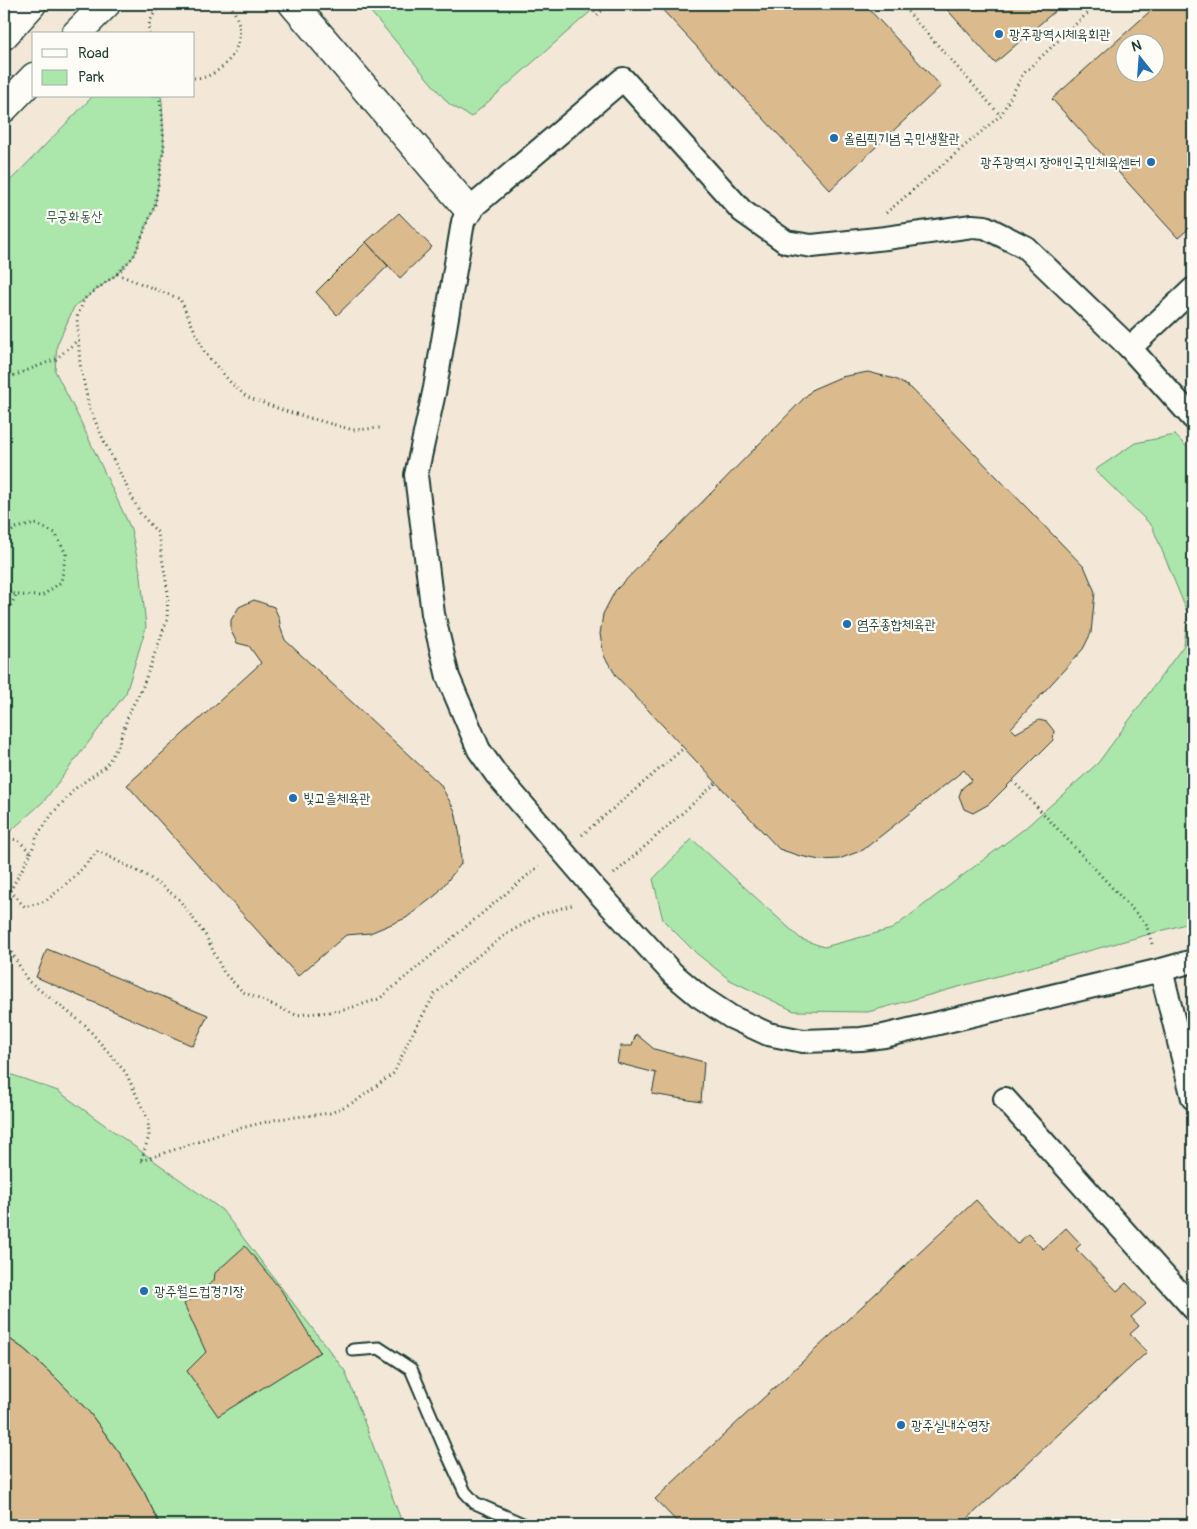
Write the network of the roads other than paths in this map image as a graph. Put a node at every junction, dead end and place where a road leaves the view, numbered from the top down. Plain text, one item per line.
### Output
1 (32, 4) edge
2 (106, 4) edge
3 (293, 4) edge
4 (78, 32) edge
5 (4, 35) edge
6 (32, 80) edge
7 (4, 108) edge
8 (469, 210) junction
9 (1193, 289) edge
10 (1130, 348) junction
11 (1193, 418) edge
12 (1193, 961) edge
13 (1161, 970) junction
14 (1193, 1098) edge
15 (1005, 1099) dead end
16 (1193, 1308) edge
17 (353, 1350) dead end
18 (525, 1525) edge

1 - 5 street
2 - 4 street
3 - 8 street
6 - 7 street
8 - 10 street
8 - 13 street
9 - 10 street
10 - 11 street
12 - 13 street
13 - 14 street
15 - 16 street
17 - 18 lane

